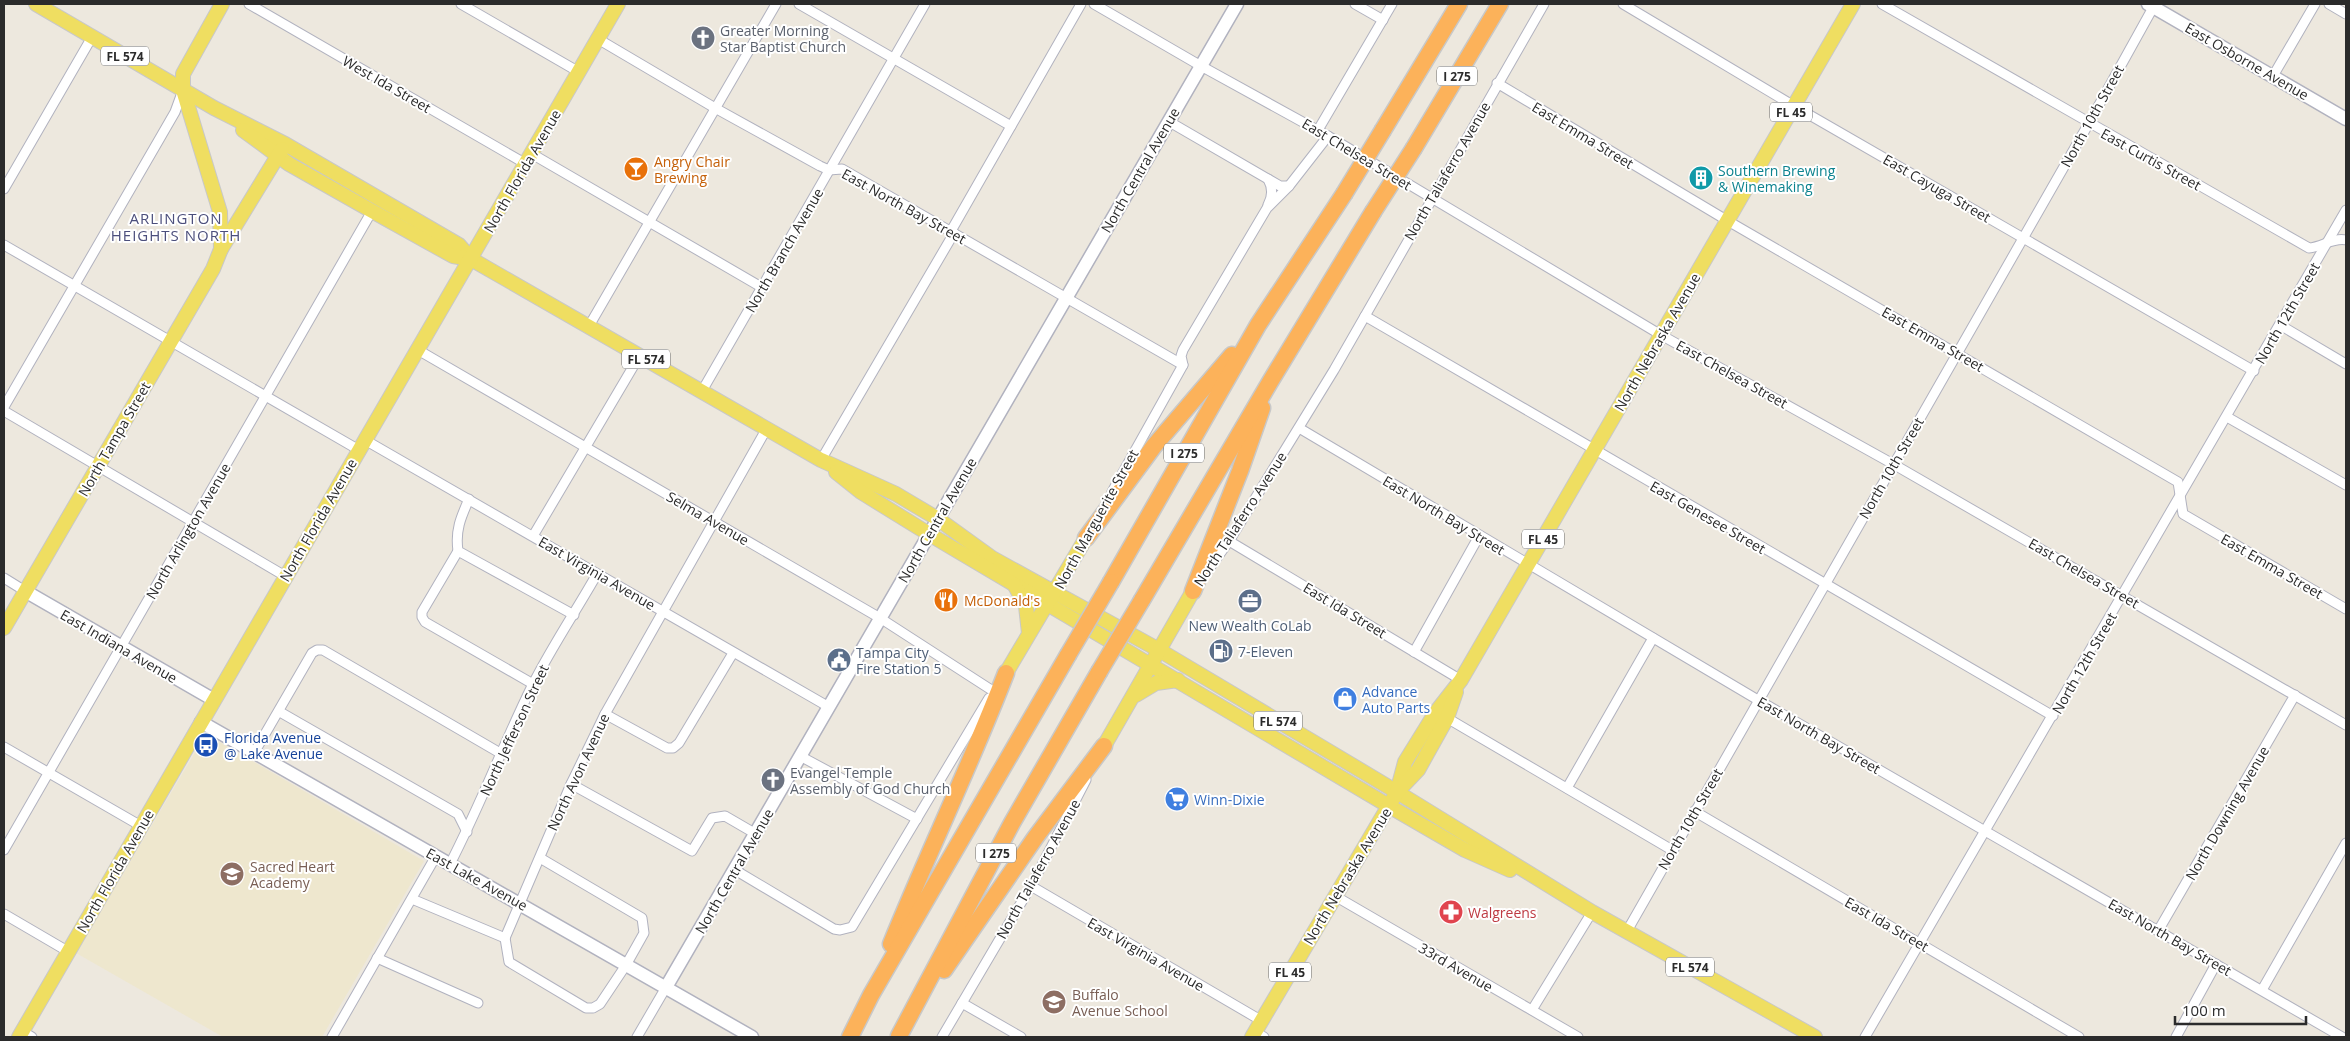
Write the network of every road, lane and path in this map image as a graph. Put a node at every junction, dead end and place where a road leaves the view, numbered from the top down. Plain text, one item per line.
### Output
1 (36, 4) edge
2 (222, 4) edge
3 (249, 4) edge
4 (461, 4) edge
5 (618, 4) edge
6 (776, 4) edge
7 (799, 4) edge
8 (925, 4) edge
9 (1082, 4) edge
10 (1094, 4) edge
11 (1237, 4) edge
12 (1354, 4) edge
13 (1392, 4) edge
14 (1459, 4) edge
15 (1500, 4) edge
16 (1544, 4) edge
17 (1623, 4) edge
18 (1853, 4) edge
19 (1882, 4) edge
20 (2315, 4) edge
21 (2329, 4) edge
22 (2152, 5) edge
23 (2346, 14) edge
24 (1383, 20) junction
25 (92, 36) junction
26 (598, 39) junction
27 (894, 58) junction
28 (1201, 66) junction
29 (579, 72) junction
30 (2273, 76) junction
31 (1497, 83) junction
32 (183, 90) junction
33 (1794, 106) junction
34 (214, 108) junction
35 (716, 108) junction
36 (2346, 119) edge
37 (1168, 121) junction
38 (2089, 123) junction
39 (1011, 126) junction
40 (1318, 130) junction
41 (1328, 136) junction
42 (285, 144) junction
43 (278, 156) junction
44 (529, 159) junction
45 (829, 170) junction
46 (1268, 179) junction
47 (1289, 186) junction
48 (4, 189) edge
49 (1431, 199) junction
50 (1267, 208) junction
51 (2346, 210) edge
52 (372, 212) junction
53 (1728, 221) junction
54 (650, 222) junction
55 (952, 232) junction
56 (2023, 238) junction
57 (2346, 240) edge
58 (4, 245) edge
59 (2325, 245) junction
60 (221, 249) junction
61 (471, 259) junction
62 (74, 286) junction
63 (763, 288) junction
64 (1066, 298) junction
65 (1365, 316) junction
66 (1258, 325) junction
67 (2280, 325) junction
68 (589, 326) junction
69 (1660, 335) junction
70 (170, 342) junction
71 (418, 350) junction
72 (1957, 353) junction
73 (640, 356) junction
74 (2346, 364) edge
75 (1182, 365) junction
76 (2254, 371) junction
77 (1270, 382) junction
78 (702, 391) junction
79 (265, 396) junction
80 (4, 409) edge
81 (2227, 416) junction
82 (767, 428) junction
83 (1299, 428) junction
84 (362, 445) junction
85 (586, 447) junction
86 (1594, 451) junction
87 (822, 460) junction
88 (1893, 464) junction
89 (98, 466) junction
90 (2346, 486) edge
91 (2181, 495) junction
92 (469, 499) junction
93 (938, 519) junction
94 (714, 522) junction
95 (193, 523) junction
96 (929, 534) junction
97 (533, 536) junction
98 (1479, 536) junction
99 (1086, 538) junction
100 (1229, 541) junction
101 (458, 551) junction
102 (1528, 565) junction
103 (597, 574) junction
104 (285, 576) junction
105 (4, 578) edge
106 (1013, 584) junction
107 (1824, 584) junction
108 (25, 591) junction
109 (1193, 591) junction
110 (2123, 595) junction
111 (1051, 598) junction
112 (2346, 609) edge
113 (663, 612) junction
114 (574, 615) junction
115 (880, 618) junction
116 (4, 628) edge
117 (1029, 633) junction
118 (1653, 638) junction
119 (121, 648) junction
120 (1159, 650) junction
121 (733, 652) junction
122 (1414, 652) junction
123 (1151, 664) junction
124 (1006, 672) junction
125 (1178, 680) junction
126 (1461, 680) junction
127 (533, 684) junction
128 (993, 691) junction
129 (2295, 695) junction
130 (1133, 697) junction
131 (214, 700) junction
132 (1758, 700) junction
133 (829, 707) junction
134 (280, 712) junction
135 (605, 714) junction
136 (2052, 716) junction
137 (1446, 718) junction
138 (201, 722) junction
139 (2346, 725) edge
140 (1104, 746) junction
141 (4, 747) edge
142 (254, 753) junction
143 (500, 753) junction
144 (800, 756) junction
145 (48, 773) junction
146 (571, 784) junction
147 (1567, 788) junction
148 (1397, 792) junction
149 (1388, 806) junction
150 (1694, 811) junction
151 (917, 819) junction
152 (141, 826) junction
153 (1986, 831) junction
154 (467, 832) junction
155 (756, 834) junction
156 (2346, 843) edge
157 (4, 850) edge
158 (1672, 850) junction
159 (436, 856) junction
160 (540, 858) junction
161 (450, 864) junction
162 (735, 870) junction
163 (1031, 886) junction
164 (1566, 895) junction
165 (1335, 896) junction
166 (412, 898) junction
167 (521, 904) junction
168 (1592, 912) junction
169 (4, 914) edge
170 (1627, 931) junction
171 (2158, 931) junction
172 (505, 938) junction
173 (1920, 943) junction
174 (69, 952) junction
175 (378, 958) junction
176 (2216, 964) junction
177 (626, 965) junction
178 (665, 989) junction
179 (2262, 990) junction
180 (871, 995) junction
181 (962, 1002) junction
182 (478, 1003) dead end
183 (1532, 1010) junction
184 (1258, 1032) edge
185 (25, 1035) edge
186 (332, 1037) edge
187 (637, 1037) edge
188 (752, 1037) edge
189 (850, 1037) edge
190 (898, 1037) edge
191 (942, 1037) edge
192 (1021, 1037) edge
193 (1578, 1037) edge
194 (1815, 1037) edge
195 (1865, 1037) edge
196 (2079, 1037) edge
197 (2176, 1037) edge
198 (2342, 1037) edge

1 - 25 main road, FL 574
2 - 32 main road
3 - 44 street, West Ida Street
4 - 29 street
5 - 26 main road, North Florida Avenue
6 - 35 street
7 - 27 street
8 - 27 street, North Branch Avenue
9 - 39 street
10 - 28 street, East Chelsea Street
11 - 28 street, North Central Avenue
12 - 24 street
13 - 24 street
14 - 66 highway, I 275, bridge
15 - 77 highway, I 275, bridge
16 - 31 street, North Taliaferro Avenue
17 - 33 street, East Cayuga Street
18 - 33 main road, North Nebraska Avenue / FL 45
19 - 38 street, East Curtis Street
20 - 30 street
21 - 23 street
22 - 30 street, East Osborne Avenue
22 - 38 street, North 10th Street
24 - 40 street
25 - 32 main road, FL 574
25 - 48 street
26 - 29 main road, North Florida Avenue
26 - 35 street, East North Bay Street
27 - 39 street
27 - 45 street, North Branch Avenue
28 - 37 street, North Central Avenue
28 - 40 street, East Chelsea Street
29 - 44 main road, North Florida Avenue
30 - 36 street, East Osborne Avenue
31 - 49 street, North Taliaferro Avenue
31 - 53 street, East Emma Street
32 - 34 main road, FL 574
32 - 60 main road, North Tampa Street
32 - 62 street
33 - 53 main road, North Nebraska Avenue / FL 45
33 - 56 street, East Cayuga Street
34 - 42 main road, FL 574
34 - 43 main road, FL 574
35 - 45 street, East North Bay Street
35 - 54 street
37 - 46 street
37 - 64 street, North Central Avenue
38 - 56 street, North 10th Street
38 - 59 street, East Curtis Street
39 - 55 street
40 - 41 street, East Chelsea Street
41 - 47 street, North Marguerite Street
41 - 49 street, East Chelsea Street
42 - 43 main road, North Tampa Street
42 - 61 main road, FL 574
43 - 52 main road, FL 574
43 - 60 main road, North Tampa Street
44 - 54 street
44 - 61 main road, North Florida Avenue
45 - 55 street, East North Bay Street
45 - 63 street, North Branch Avenue
46 - 47 street
46 - 50 street
47 - 50 street, North Marguerite Street
49 - 65 street, North Taliaferro Avenue
49 - 69 street, East Chelsea Street
50 - 75 street, North Marguerite Street
51 - 59 street, North 12th Street
52 - 61 main road, FL 574
52 - 79 street, North Arlington Avenue
53 - 69 main road, North Nebraska Avenue / FL 45
53 - 72 street, East Emma Street
54 - 63 street
54 - 68 street
55 - 64 street, East North Bay Street
55 - 87 street
56 - 72 street, North 10th Street
56 - 76 street, East Cayuga Street
57 - 59 street, East Curtis Street
58 - 62 street, East Virginia Avenue
59 - 67 street, North 12th Street
60 - 70 main road, North Tampa Street
61 - 68 main road, FL 574
61 - 71 main road, North Florida Avenue
62 - 70 street, East Virginia Avenue
62 - 80 street
63 - 78 street, North Branch Avenue
64 - 75 street, East North Bay Street
64 - 93 street, North Central Avenue
65 - 83 street, North Taliaferro Avenue
65 - 86 street, East Genesee Street
66 - 99 highway
66 - 180 highway, I 275, bridge
67 - 74 street
67 - 76 street, North 12th Street
68 - 73 main road, FL 574
69 - 86 main road, North Nebraska Avenue / FL 45
69 - 88 street, East Chelsea Street
70 - 79 street, East Virginia Avenue
70 - 89 main road, North Tampa Street
71 - 84 main road, North Florida Avenue
71 - 85 street, Selma Avenue
72 - 88 street, North 10th Street
72 - 91 street, East Emma Street
73 - 78 main road, FL 574
73 - 85 street
75 - 99 street, North Marguerite Street
76 - 81 street, North 12th Street
77 - 109 highway
77 - 190 highway, I 275, bridge
78 - 82 main road, FL 574
79 - 84 street, East Virginia Avenue
79 - 95 street, North Arlington Avenue
80 - 89 street
81 - 90 street
81 - 91 street, North 12th Street
82 - 87 main road, FL 574
82 - 94 street, North Avon Avenue
83 - 98 street, East North Bay Street
83 - 100 street, North Taliaferro Avenue
84 - 92 street, East Virginia Avenue
84 - 104 main road, North Florida Avenue
85 - 94 street, Selma Avenue
85 - 97 street
86 - 102 main road, North Nebraska Avenue / FL 45
86 - 107 street, East Genesee Street
87 - 93 main road, FL 574
87 - 96 main road, FL 574
88 - 107 street, North 10th Street
88 - 110 street, East Chelsea Street
89 - 95 street
89 - 108 main road, North Tampa Street
91 - 110 street, North 12th Street
91 - 112 street, East Emma Street
92 - 97 street, East Virginia Avenue
92 - 101 street
93 - 96 street, North Central Avenue
93 - 111 main road, FL 574
94 - 113 street, North Avon Avenue
94 - 115 street, Selma Avenue
95 - 104 street
95 - 119 street, North Arlington Avenue
96 - 106 main road, FL 574
96 - 115 street, North Central Avenue
97 - 103 street, East Virginia Avenue
98 - 102 street, East North Bay Street
98 - 122 street
99 - 111 main road, North Marguerite Street
100 - 109 street, North Taliaferro Avenue
100 - 122 street, East Ida Street
101 - 114 street
101 - 127 street
102 - 118 street, East North Bay Street
102 - 126 main road, North Nebraska Avenue / FL 45
103 - 113 street, East Virginia Avenue
103 - 114 street, North Jefferson Street
104 - 131 main road, North Florida Avenue
105 - 108 street
106 - 111 main road, FL 574
106 - 117 main road
107 - 132 street, North 10th Street
107 - 136 street, East Genesee Street
108 - 116 main road, North Tampa Street
108 - 119 street, East Indiana Avenue
109 - 120 main road, North Taliaferro Avenue
110 - 129 street, East Chelsea Street
110 - 136 street, North 12th Street
111 - 117 main road, North Marguerite Street
111 - 120 main road, FL 574
111 - 123 main road, FL 574
113 - 121 street, East Virginia Avenue
113 - 135 street, North Avon Avenue
114 - 127 street, North Jefferson Street
115 - 128 street, Selma Avenue
115 - 133 street, North Central Avenue
117 - 124 main road, North Marguerite Street
118 - 132 street, East North Bay Street
118 - 147 street
119 - 131 street, East Indiana Avenue
119 - 145 street, North Arlington Avenue
120 - 123 main road, North Taliaferro Avenue
120 - 148 main road, FL 574
121 - 133 street, East Virginia Avenue
121 - 135 street
122 - 126 street, East Ida Street
123 - 125 main road, FL 574
123 - 130 main road, North Taliaferro Avenue
124 - 128 street, North Marguerite Street
124 - 180 highway
125 - 130 main road
125 - 149 main road, FL 574
126 - 137 main road, North Nebraska Avenue / FL 45
126 - 148 main road, North Nebraska Avenue / FL 45
127 - 143 street, North Jefferson Street
128 - 151 street, North Marguerite Street
129 - 139 street, East Chelsea Street
129 - 171 street, North Downing Avenue
130 - 140 main road, North Taliaferro Avenue
131 - 138 main road, North Florida Avenue
132 - 150 street, North 10th Street
132 - 153 street, East North Bay Street
133 - 144 street, North Central Avenue
134 - 142 street
134 - 143 street
134 - 154 street
135 - 146 street, North Avon Avenue
136 - 153 street, North 12th Street
137 - 147 street
137 - 148 main road, North Nebraska Avenue / FL 45
138 - 142 street, East Lake Avenue
138 - 152 main road, North Florida Avenue
140 - 163 street, North Taliaferro Avenue
140 - 190 highway
141 - 145 street
142 - 159 street, East Lake Avenue
143 - 154 street, North Jefferson Street
144 - 151 street
144 - 155 street, North Central Avenue
145 - 152 street
145 - 157 street, North Arlington Avenue
146 - 155 street
146 - 160 street, North Avon Avenue
147 - 158 street
148 - 149 main road, North Nebraska Avenue / FL 45
148 - 164 main road, FL 574
149 - 164 main road, FL 574
149 - 165 main road, North Nebraska Avenue / FL 45
150 - 158 street, North 10th Street
150 - 173 street, East Ida Street
151 - 162 street, North Marguerite Street
152 - 174 main road, North Florida Avenue
153 - 171 street, East North Bay Street
153 - 173 street, North 12th Street
154 - 161 street, North Jefferson Street
155 - 162 street, North Central Avenue
156 - 179 street
158 - 170 street, North 10th Street
159 - 161 street, East Lake Avenue
159 - 166 street
160 - 167 street, North Avon Avenue
160 - 177 street
161 - 167 street, East Lake Avenue
162 - 178 street, North Central Avenue
163 - 181 street, North Taliaferro Avenue
163 - 184 street, East Virginia Avenue
164 - 168 main road, FL 574
165 - 183 street, 33rd Avenue
165 - 184 main road, North Nebraska Avenue / FL 45
166 - 172 street
166 - 175 street
167 - 172 street, North Avon Avenue
167 - 177 street, East Lake Avenue
168 - 170 main road, FL 574
168 - 183 street
169 - 174 street
170 - 194 main road, FL 574
171 - 176 street, East North Bay Street
172 - 177 street
173 - 195 street, North 12th Street
173 - 196 street, East Ida Street
174 - 185 main road, North Florida Avenue
175 - 182 street
175 - 186 street
176 - 179 street, East North Bay Street
176 - 197 street
177 - 178 street, East Lake Avenue
178 - 187 street, North Central Avenue
178 - 188 street, East Lake Avenue
179 - 198 street, East North Bay Street
180 - 189 highway, I 275
181 - 191 street, North Taliaferro Avenue
181 - 192 street
183 - 193 street, 33rd Avenue

